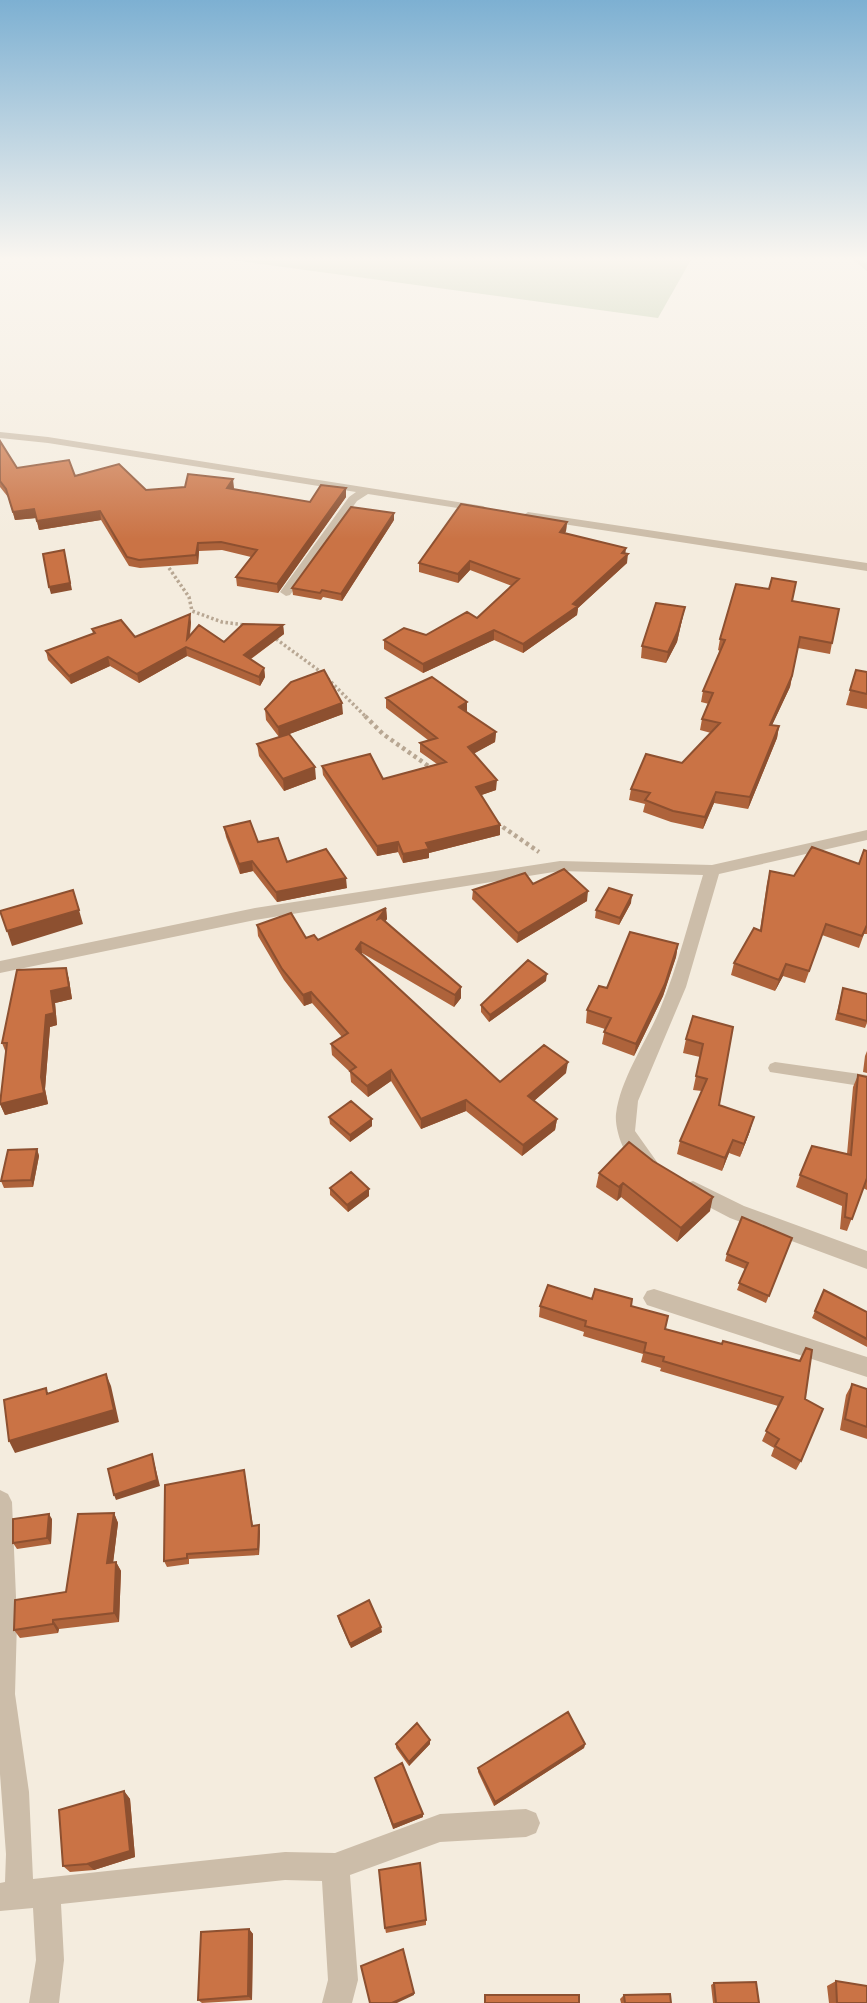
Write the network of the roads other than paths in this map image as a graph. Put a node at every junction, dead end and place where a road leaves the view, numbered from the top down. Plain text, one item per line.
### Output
1 (0, 435) edge
2 (365, 491) junction
3 (500, 512) edge
4 (513, 514) edge
5 (867, 567) edge
6 (286, 592) dead end
7 (867, 835) edge
8 (712, 870) junction
9 (0, 967) edge
10 (775, 1068) dead end
11 (867, 1081) edge
12 (867, 1260) edge
13 (654, 1298) dead end
14 (867, 1367) edge
15 (0, 1502) edge
16 (526, 1823) dead end
17 (335, 1867) junction
18 (22, 1895) edge
19 (44, 2003) edge
20 (337, 2003) edge

1 - 2 street
2 - 3 street
2 - 6 street
4 - 5 street
7 - 8 street
8 - 9 street
8 - 12 street
10 - 11 lane
13 - 14 street
15 - 18 street
16 - 17 street
17 - 18 street
17 - 20 street
18 - 19 street

